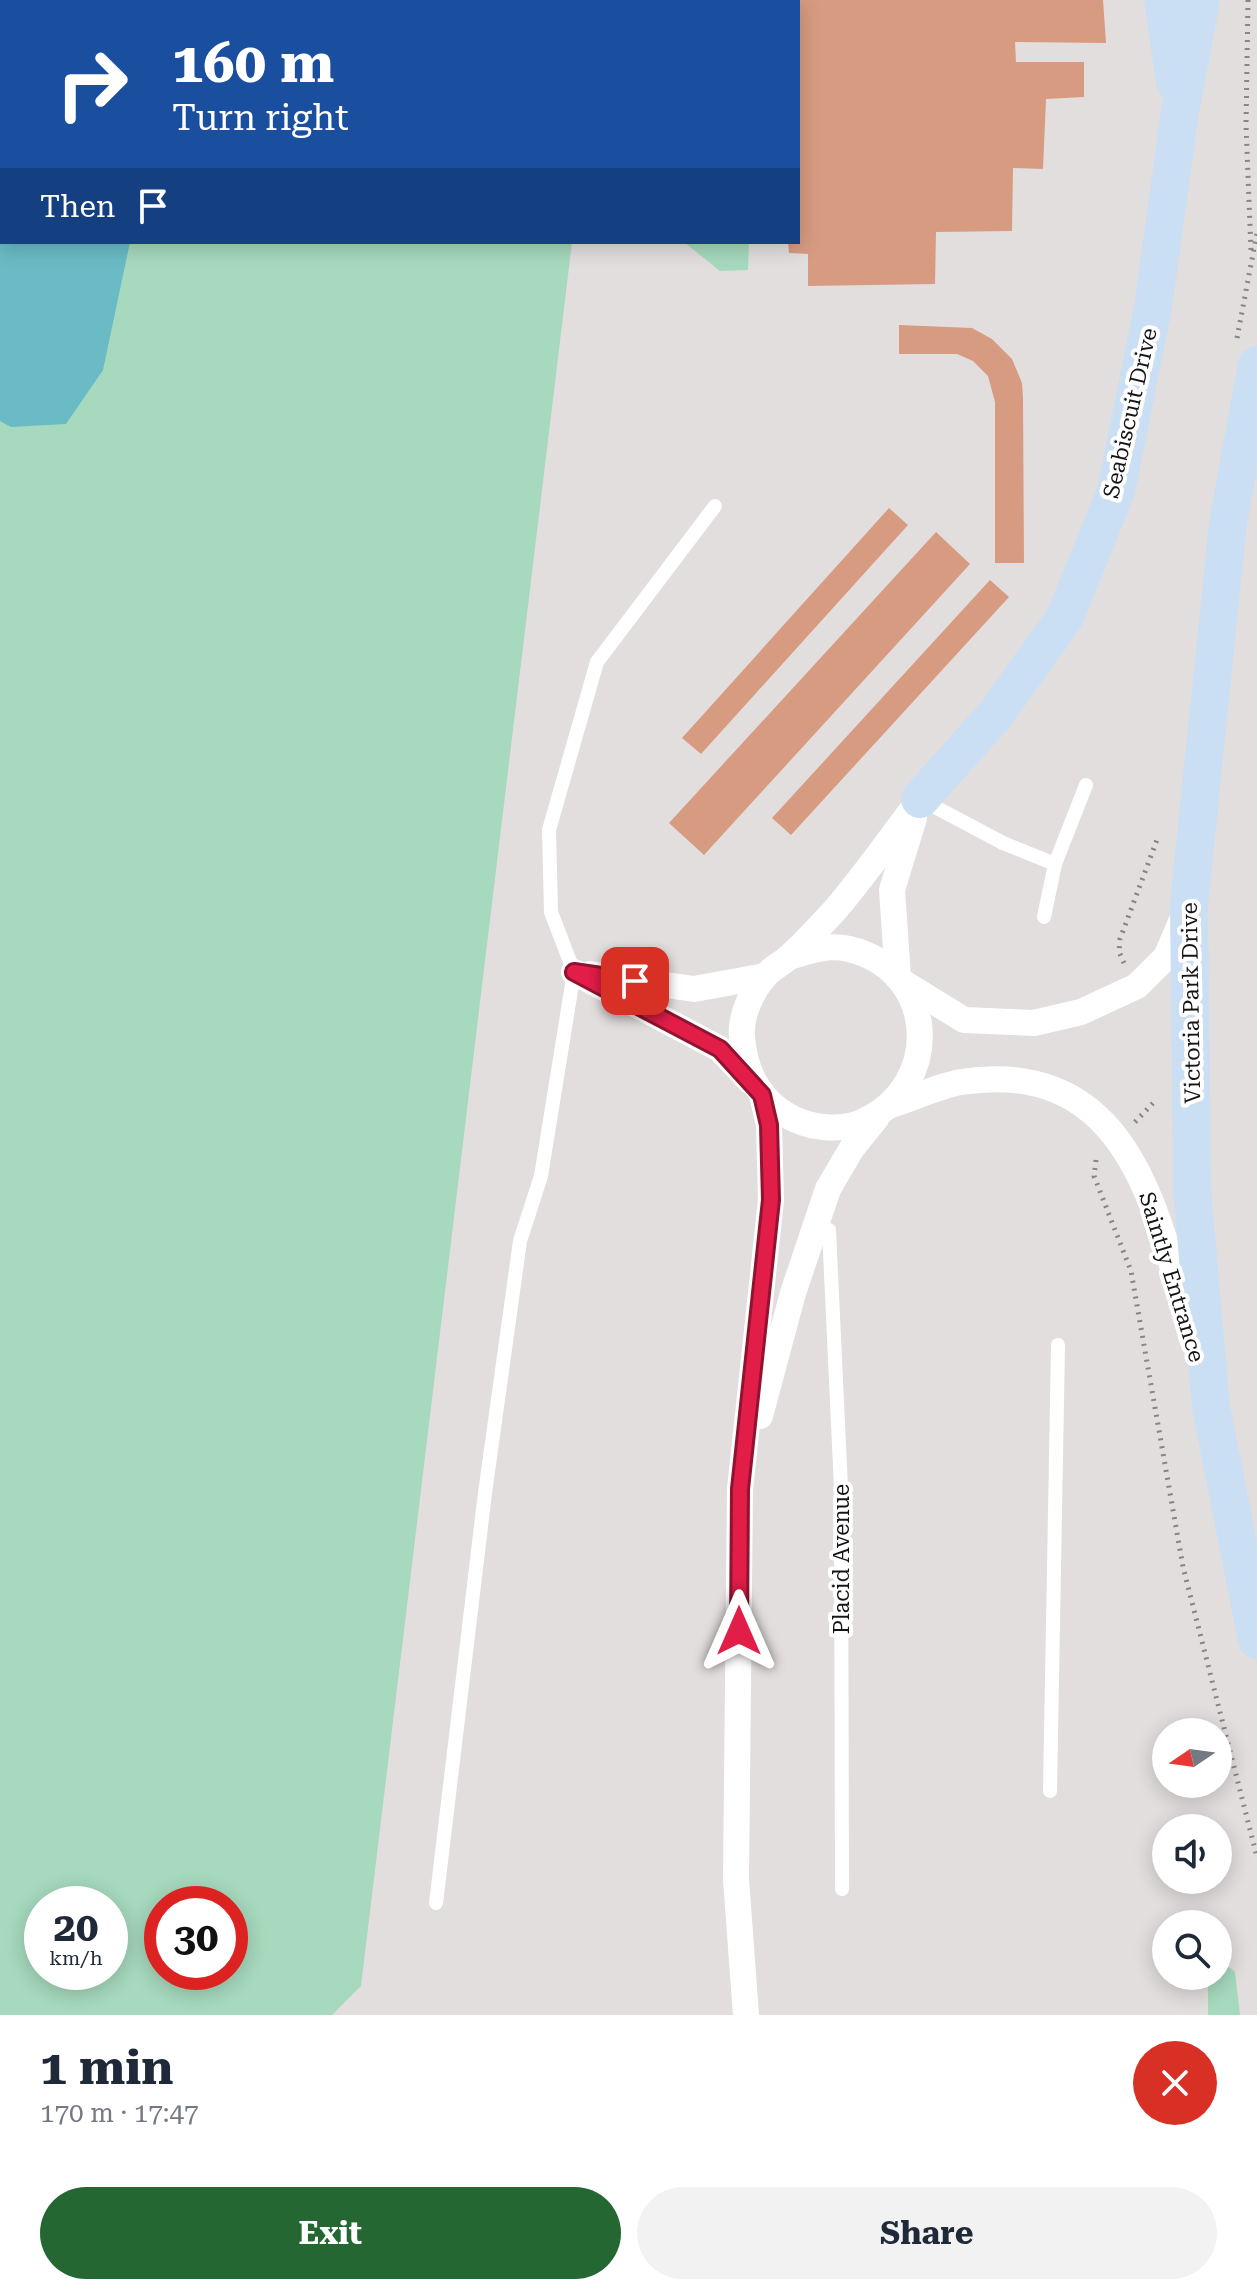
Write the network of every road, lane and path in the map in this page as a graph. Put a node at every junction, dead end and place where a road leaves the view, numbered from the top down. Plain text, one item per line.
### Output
1 (1163, 0) edge
2 (1201, 0) edge
3 (1248, 0) edge
4 (1180, 112) junction
5 (1252, 260) dead end
6 (1257, 365) edge
7 (715, 506) dead end
8 (1086, 785) dead end
9 (920, 799) junction
10 (1055, 864) junction
11 (1189, 904) junction
12 (1044, 917) dead end
13 (789, 957) junction
14 (574, 972) junction
15 (765, 976) junction
16 (900, 980) junction
17 (758, 1091) junction
18 (885, 1110) junction
19 (829, 1230) dead end
20 (1058, 1345) dead end
21 (1211, 1408) junction
22 (740, 1489) junction
23 (1257, 1640) edge
24 (1050, 1791) dead end
25 (842, 1889) dead end
26 (436, 1903) dead end
27 (746, 2015) edge

1 - 4 street, Seabiscuit Drive
2 - 4 street, Seabiscuit Drive
3 - 5 path
4 - 9 street, Seabiscuit Drive
6 - 11 street, Victoria Park Drive
7 - 14 lane
8 - 10 lane
9 - 10 lane
9 - 13 street
9 - 16 street
10 - 12 lane
11 - 16 street
11 - 21 street, Victoria Park Drive
13 - 15 street
13 - 16 street
14 - 15 street
14 - 17 street
14 - 26 lane
15 - 17 street
16 - 18 street
17 - 18 street
17 - 22 street
18 - 21 street, Saintly Entrance
18 - 22 street
19 - 25 lane, Placid Avenue
20 - 24 lane
21 - 23 street, Victoria Park Drive
22 - 27 street

